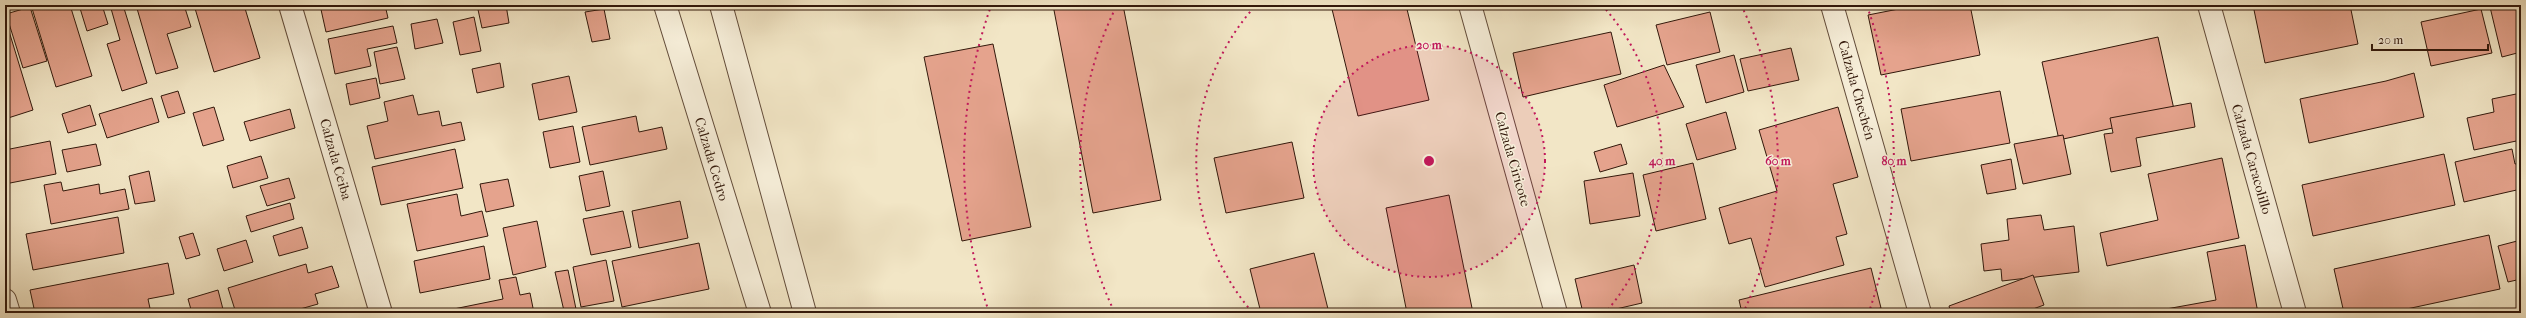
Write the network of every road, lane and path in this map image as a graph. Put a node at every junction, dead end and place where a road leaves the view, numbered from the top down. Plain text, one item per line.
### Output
1 (290, 5) edge
2 (665, 5) edge
3 (721, 5) edge
4 (1470, 5) edge
5 (1832, 5) edge
6 (2209, 5) edge
7 (5, 300) edge
8 (9, 313) edge
9 (381, 313) edge
10 (760, 313) edge
11 (805, 313) edge
12 (1556, 313) edge
13 (1920, 313) edge
14 (2295, 313) edge

1 - 9 street, Calzada Ceiba
2 - 10 street, Calzada Cedro
3 - 11 street
4 - 12 street, Calzada Ciricote
5 - 13 street, Calzada Chechén
6 - 14 street, Calzada Caracolillo
7 - 8 street

